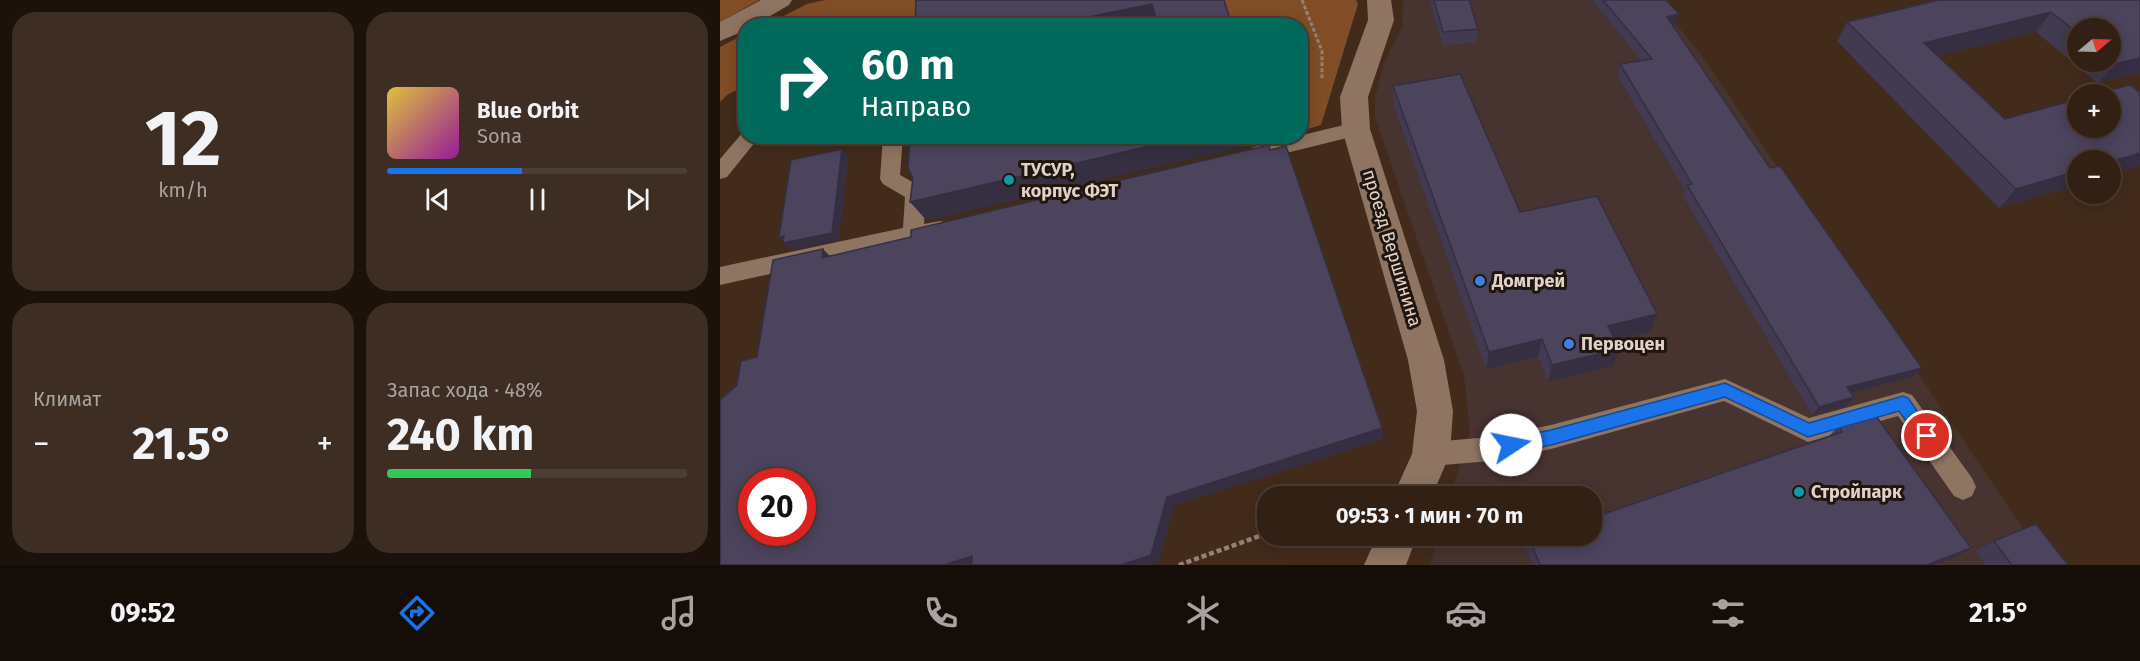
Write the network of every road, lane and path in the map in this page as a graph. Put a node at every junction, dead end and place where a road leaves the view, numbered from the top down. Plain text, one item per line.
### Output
1 (780, 0) edge
2 (1302, 0) edge
3 (1379, 0) edge
4 (747, 18) edge
5 (738, 23) edge
6 (720, 33) edge
7 (1322, 83) dead end
8 (1356, 129) junction
9 (1308, 140) edge
10 (744, 144) edge
11 (892, 144) edge
12 (1293, 144) edge
13 (1234, 158) edge
14 (720, 172) edge
15 (959, 224) edge
16 (913, 235) junction
17 (724, 275) edge
18 (720, 296) edge
19 (1431, 454) junction
20 (1417, 486) edge
21 (1963, 487) dead end
22 (1257, 537) edge
23 (1392, 546) edge
24 (1179, 565) edge
25 (1385, 565) edge

1 - 4 street
2 - 7 path
3 - 8 street, проезд Вершинина
5 - 6 street
8 - 9 lane
8 - 19 street, проезд Вершинина
10 - 14 lane
11 - 16 lane
12 - 13 lane
15 - 16 lane
16 - 17 lane
17 - 18 lane
19 - 20 street, проезд Вершинина
19 - 21 lane
22 - 24 path
23 - 25 street

